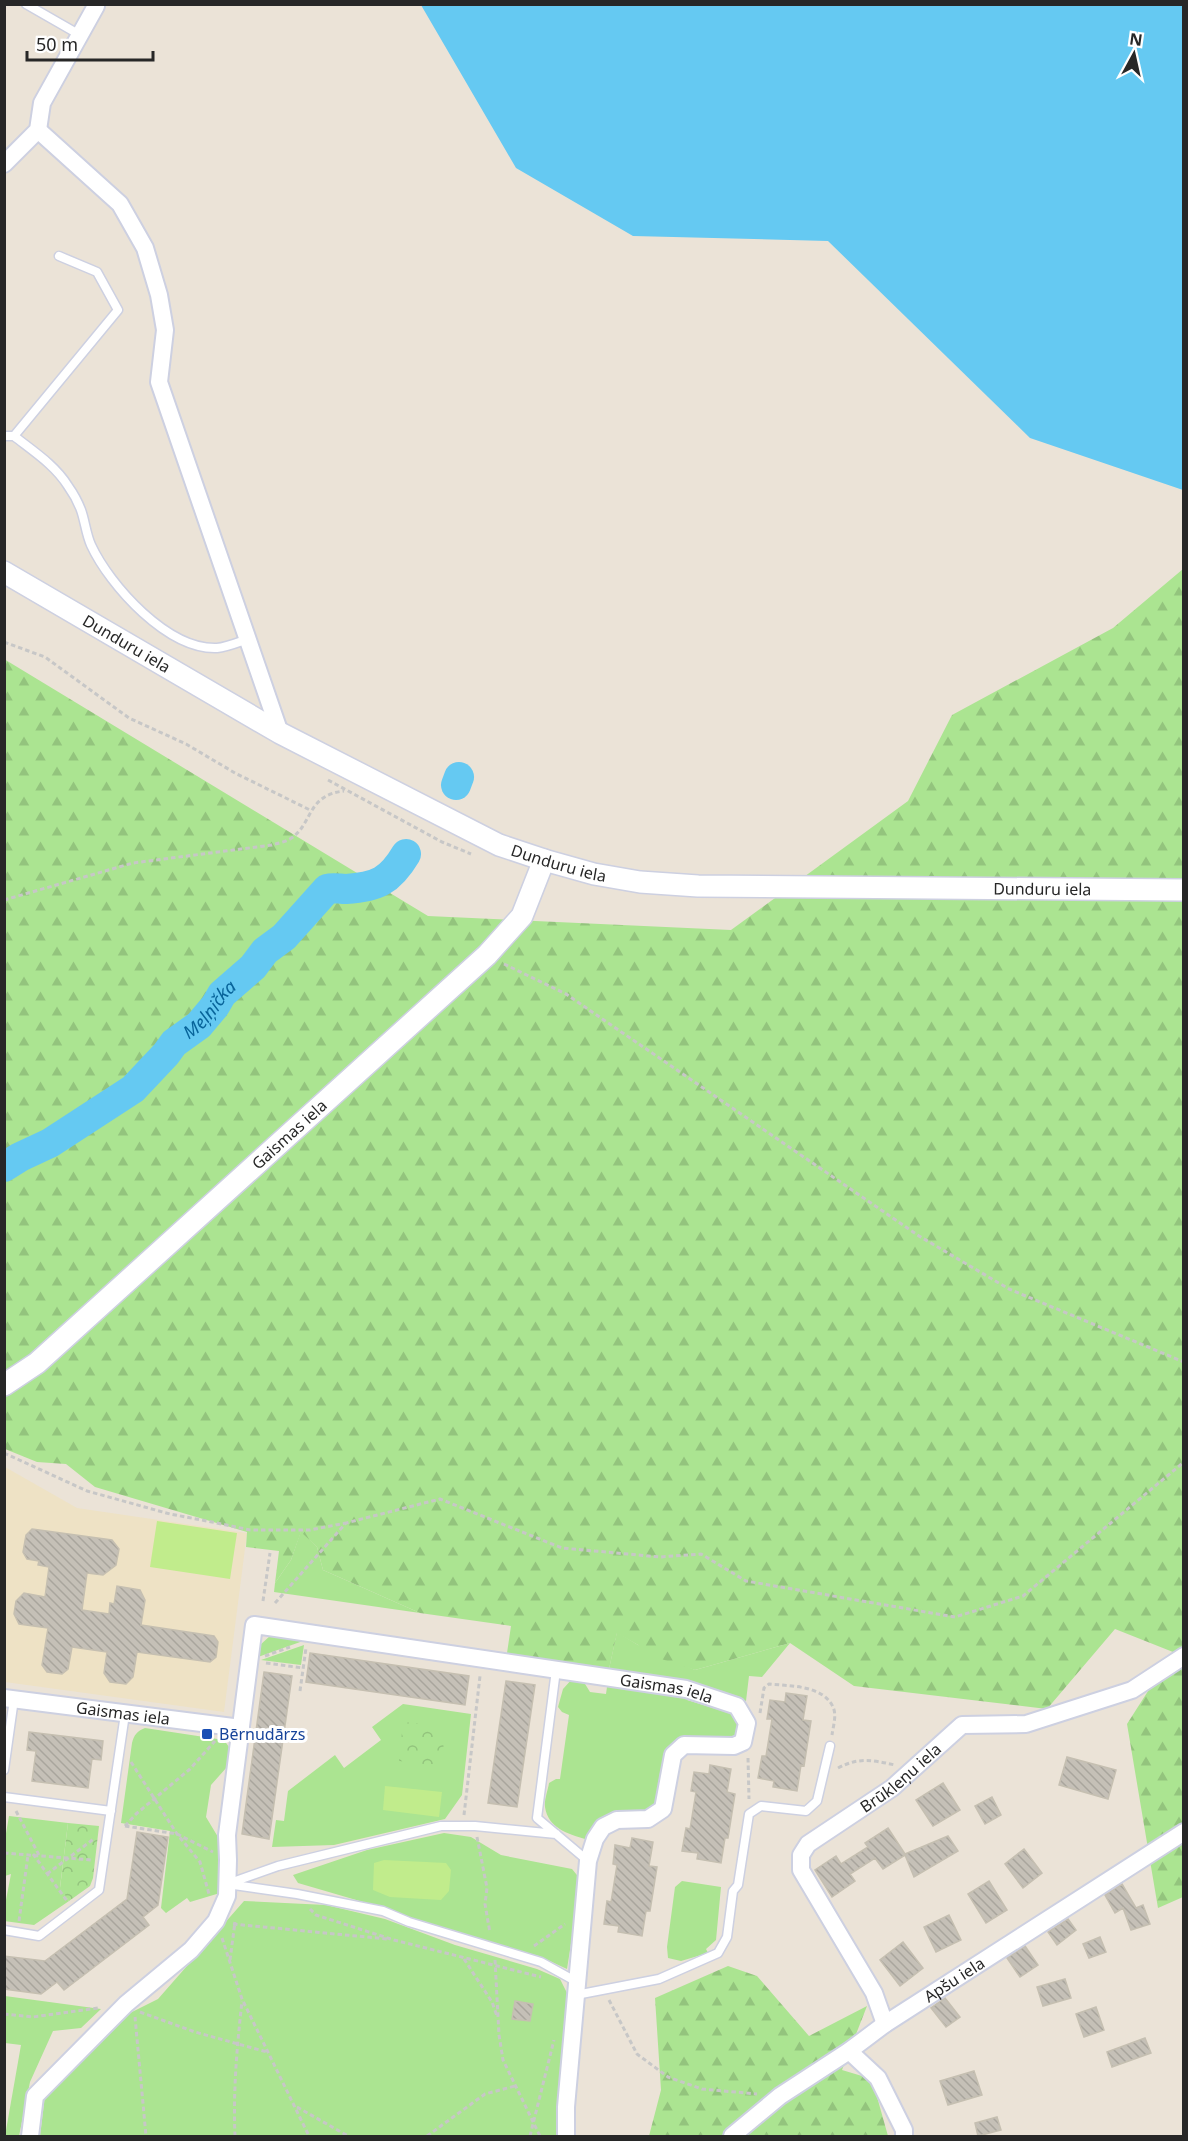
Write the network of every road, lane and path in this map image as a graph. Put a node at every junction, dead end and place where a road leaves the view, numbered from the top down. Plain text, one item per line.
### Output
1 (26, 4) edge
2 (97, 5) edge
3 (80, 35) junction
4 (38, 130) junction
5 (4, 164) edge
6 (59, 256) dead end
7 (4, 436) edge
8 (14, 436) junction
9 (4, 572) edge
10 (248, 639) junction
11 (4, 642) edge
12 (280, 733) junction
13 (346, 790) dead end
14 (310, 810) junction
15 (544, 860) junction
16 (1184, 890) edge
17 (4, 900) edge
18 (487, 955) junction
19 (1184, 1362) edge
20 (4, 1385) edge
21 (4, 1453) edge
22 (1184, 1462) edge
23 (346, 1523) junction
24 (270, 1553) dead end
25 (262, 1601) dead end
26 (275, 1603) dead end
27 (307, 1637) junction
28 (1184, 1656) edge
29 (482, 1659) junction
30 (249, 1661) junction
31 (303, 1668) junction
32 (556, 1670) junction
33 (300, 1691) dead end
34 (9, 1698) edge
35 (125, 1714) junction
36 (747, 1723) junction
37 (234, 1728) junction
38 (744, 1742) junction
39 (120, 1746) junction
40 (830, 1746) joint
41 (914, 1769) junction
42 (4, 1770) edge
43 (823, 1776) junction
44 (7, 1798) edge
45 (156, 1798) junction
46 (111, 1811) junction
47 (749, 1814) junction
48 (108, 1826) junction
49 (125, 1826) junction
50 (462, 1826) junction
51 (475, 1826) junction
52 (1184, 1832) edge
53 (177, 1834) junction
54 (556, 1834) junction
55 (4, 1852) edge
56 (31, 1855) junction
57 (39, 1855) junction
58 (69, 1858) junction
59 (228, 1860) junction
60 (588, 1861) junction
61 (104, 1862) junction
62 (47, 1874) junction
63 (227, 1890) junction
64 (74, 1910) junction
65 (584, 1911) junction
66 (316, 1915) dead end
67 (216, 1921) junction
68 (4, 1930) edge
69 (18, 1932) junction
70 (394, 1940) junction
71 (492, 1949) junction
72 (516, 1956) junction
73 (464, 1958) junction
74 (496, 1967) junction
75 (573, 1985) junction
76 (604, 1990) junction
77 (242, 1999) junction
78 (126, 2004) junction
79 (4, 2014) edge
80 (498, 2017) junction
81 (885, 2024) junction
82 (564, 2034) junction
83 (237, 2043) junction
84 (849, 2051) junction
85 (267, 2052) junction
86 (516, 2086) junction
87 (780, 2096) junction
88 (296, 2106) junction
89 (533, 2123) junction
90 (30, 2136) edge
91 (146, 2136) edge
92 (235, 2136) edge
93 (309, 2136) edge
94 (348, 2136) edge
95 (427, 2136) edge
96 (530, 2136) edge
97 (540, 2136) edge
98 (566, 2136) edge
99 (732, 2136) edge
100 (904, 2136) edge

1 - 3 lane
2 - 3 street
3 - 4 street
4 - 5 street
4 - 10 street
6 - 8 lane
7 - 8 lane
8 - 10 lane
9 - 12 street, Dunduru iela
10 - 12 street
11 - 14 path
12 - 15 street, Dunduru iela
13 - 14 path
14 - 17 path
15 - 16 street, Dunduru iela
15 - 18 street, Gaismas iela
18 - 19 path
18 - 20 street, Gaismas iela
21 - 23 path
22 - 23 path
23 - 26 path
24 - 25 path
27 - 29 street, Gaismas iela
27 - 30 path
27 - 30 street, Gaismas iela
27 - 31 path
28 - 41 street, Brūkleņu iela
29 - 32 street, Gaismas iela
29 - 50 path
30 - 31 path
30 - 37 street, Gaismas iela
31 - 33 path
32 - 36 street, Gaismas iela
32 - 54 lane
34 - 35 street, Gaismas iela
34 - 42 lane
35 - 37 street, Gaismas iela
35 - 39 lane
36 - 38 street
36 - 40 path
37 - 45 path
37 - 59 street, Gaismas iela
38 - 47 path
38 - 60 street
39 - 45 path
39 - 46 lane
40 - 43 lane
41 - 43 path
41 - 81 street, Brūkleņu iela
43 - 47 lane
44 - 46 lane
44 - 57 path
45 - 49 path
45 - 53 path
46 - 48 lane
47 - 76 lane
48 - 49 path
48 - 58 path
48 - 61 lane
49 - 53 path
50 - 51 lane
50 - 63 lane
51 - 54 lane
51 - 71 path
52 - 81 street, Apšu iela
53 - 59 path
53 - 67 path
54 - 60 lane
55 - 56 path
56 - 57 path
56 - 62 path
56 - 69 path
57 - 58 path
58 - 61 path
58 - 62 path
59 - 63 street, Gaismas iela
60 - 65 street
61 - 64 lane
62 - 64 path
63 - 67 street
63 - 71 lane
64 - 69 lane
65 - 72 path
65 - 75 street
66 - 70 path
67 - 70 path
67 - 77 path
67 - 78 street
68 - 69 lane
70 - 73 path
71 - 72 lane
71 - 74 path
72 - 75 lane
73 - 74 path
73 - 80 path
74 - 75 path
74 - 80 path
75 - 76 lane
75 - 82 street
76 - 87 path
77 - 83 path
77 - 85 path
78 - 79 path
78 - 90 street
80 - 86 path
81 - 84 street, Apšu iela
82 - 89 path
82 - 98 street
83 - 85 path
83 - 91 path
83 - 92 path
84 - 87 street, Apšu iela
84 - 100 street
85 - 88 path
86 - 89 path
86 - 95 path
87 - 99 street, Apšu iela
88 - 93 path
88 - 94 path
89 - 96 path
89 - 97 path

